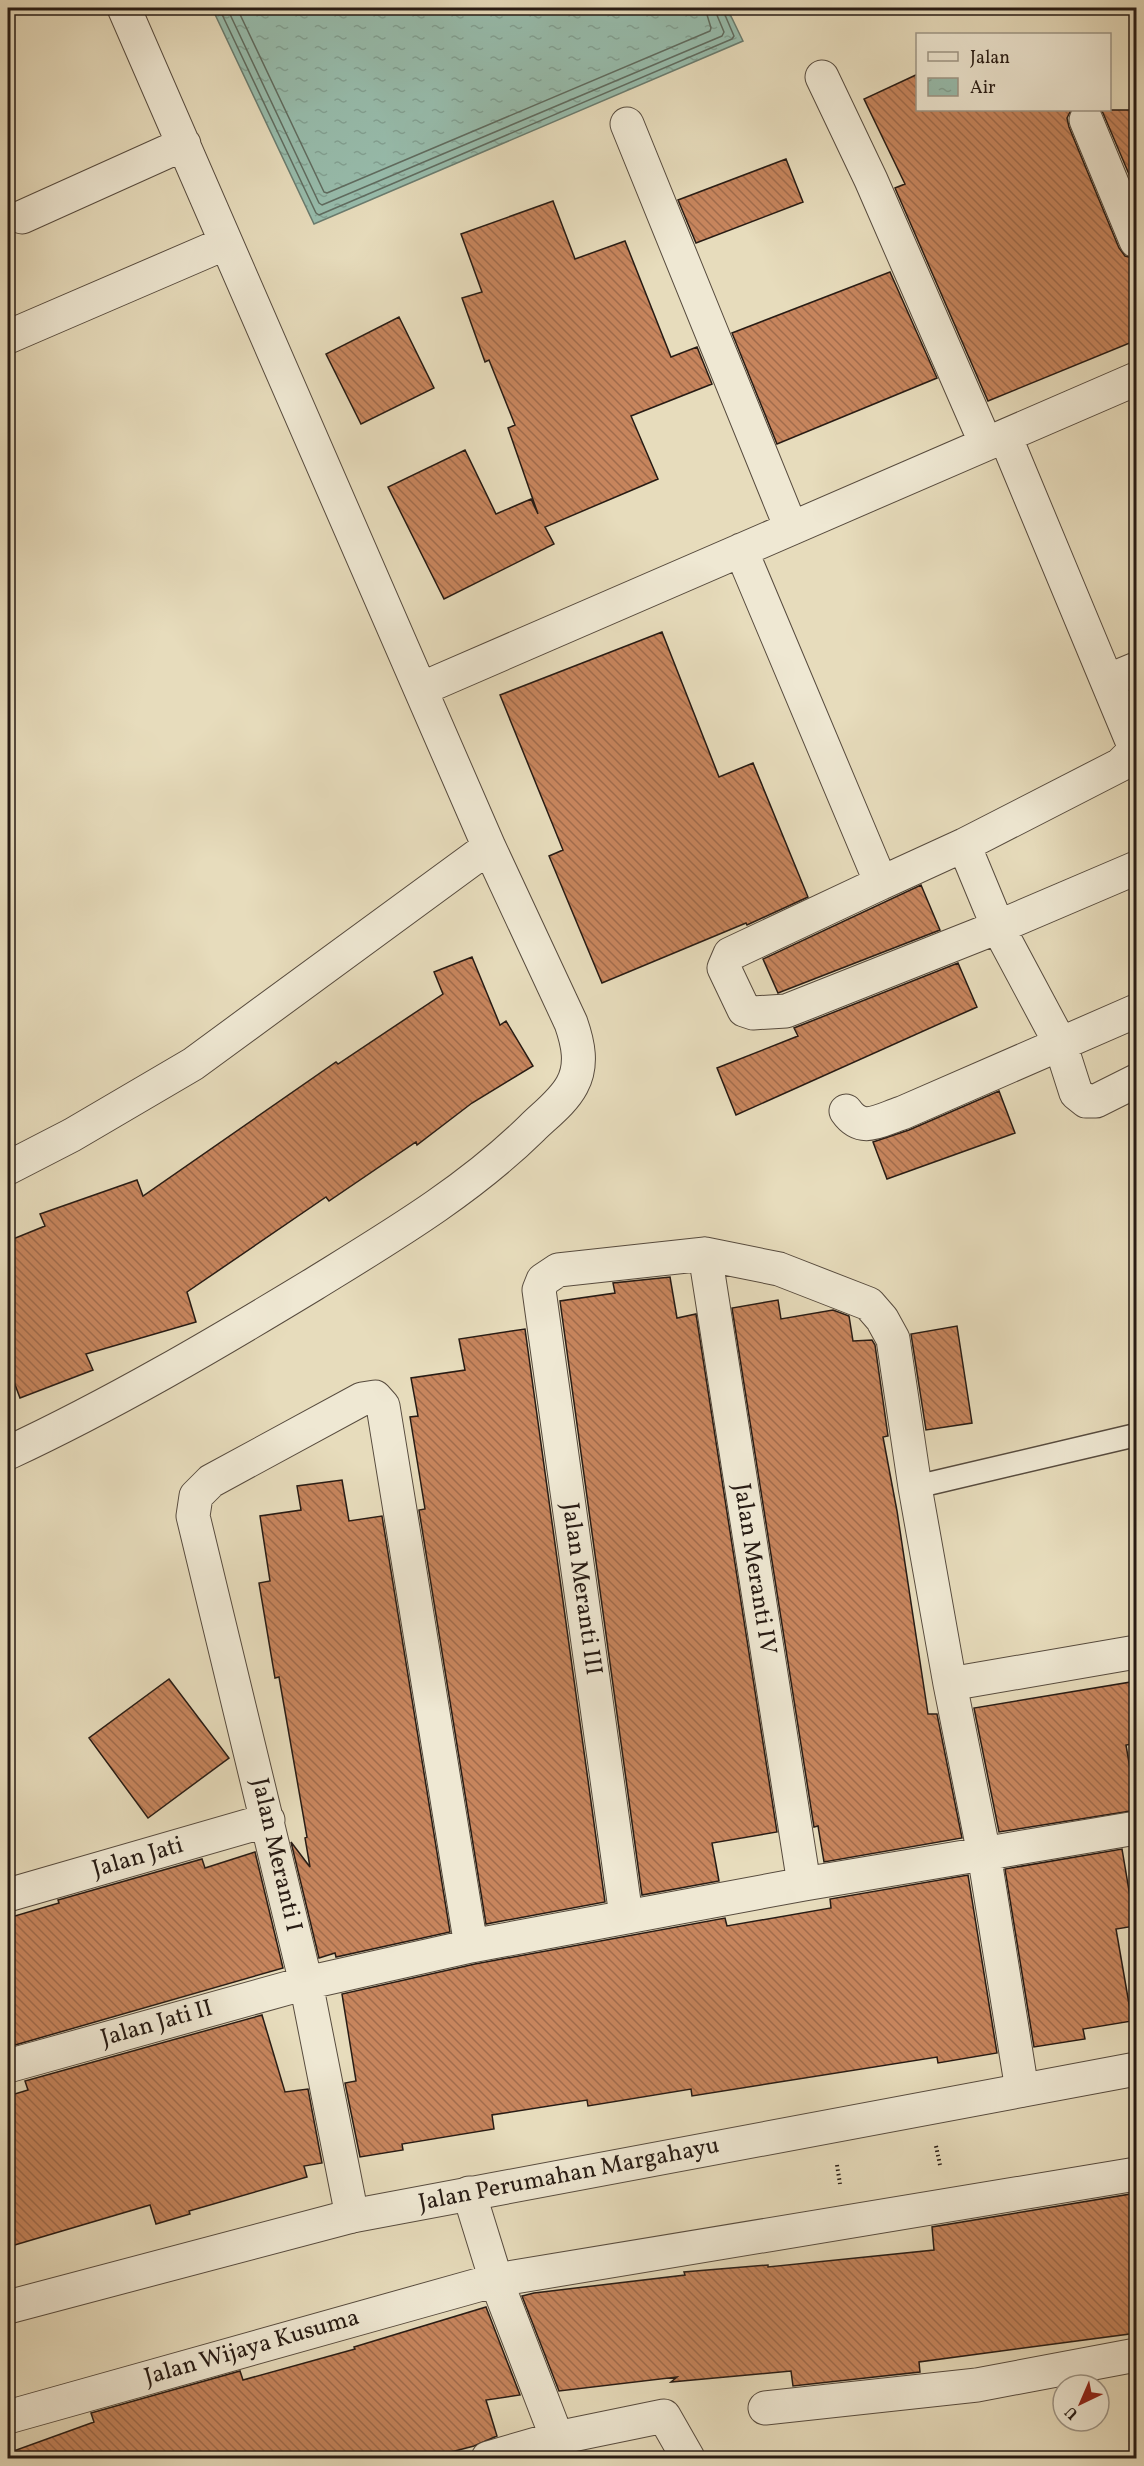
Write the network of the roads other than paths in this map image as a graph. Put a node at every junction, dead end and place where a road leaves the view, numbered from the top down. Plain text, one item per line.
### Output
1 (124, 8) edge
2 (822, 77) dead end
3 (1086, 120) dead end
4 (627, 124) dead end
5 (184, 144) junction
6 (22, 217) dead end
7 (1137, 241) edge
8 (226, 243) junction
9 (8, 337) edge
10 (1137, 379) edge
11 (995, 440) junction
12 (791, 528) junction
13 (741, 550) junction
14 (1122, 675) edge
15 (421, 689) junction
16 (964, 845) junction
17 (489, 847) junction
18 (1137, 868) edge
19 (881, 883) junction
20 (998, 927) junction
21 (1137, 1011) edge
22 (1060, 1043) junction
23 (1137, 1081) edge
24 (846, 1111) dead end
25 (8, 1168) edge
26 (705, 1254) junction
27 (1137, 1435) edge
28 (8, 1453) edge
29 (915, 1486) junction
30 (1137, 1652) edge
31 (950, 1684) junction
32 (268, 1820) junction
33 (1137, 1828) edge
34 (984, 1854) junction
35 (804, 1884) junction
36 (8, 1895) edge
37 (626, 1916) junction
38 (471, 1946) junction
39 (306, 1983) junction
40 (8, 2066) edge
41 (1137, 2069) edge
42 (1022, 2090) junction
43 (1137, 2174) edge
44 (469, 2193) junction
45 (352, 2217) junction
46 (496, 2280) junction
47 (8, 2307) edge
48 (1137, 2355) edge
49 (765, 2408) dead end
50 (8, 2417) edge
51 (554, 2448) edge
52 (488, 2458) edge
53 (688, 2458) edge

1 - 5 street
2 - 11 street
3 - 7 street
4 - 12 street
5 - 6 street
5 - 8 street
8 - 9 street
8 - 15 street
10 - 11 street
11 - 12 street
11 - 14 street
12 - 13 street
13 - 15 street
13 - 19 street
14 - 16 street
15 - 17 street
16 - 19 street
16 - 20 street
17 - 25 street
17 - 28 street
18 - 20 street
19 - 20 street
20 - 22 street
21 - 22 street
22 - 23 street
22 - 24 street
26 - 29 street
26 - 35 street, Jalan Meranti IV
26 - 37 street, Jalan Meranti III
27 - 29 lane
29 - 31 street
30 - 31 street
31 - 34 street
32 - 36 street, Jalan Jati
32 - 38 street, Jalan Meranti I
32 - 39 street, Jalan Meranti I
33 - 34 street, Jalan Jati II
34 - 35 street, Jalan Jati II
34 - 42 street
35 - 37 street, Jalan Jati II
37 - 38 street, Jalan Jati II
38 - 39 street, Jalan Jati II
39 - 40 street, Jalan Jati II
39 - 45 street, Jalan Meranti I
41 - 42 street, Jalan Perumahan Margahayu
42 - 44 street, Jalan Perumahan Margahayu
43 - 46 street, Jalan Wijaya Kusuma
44 - 45 street, Jalan Perumahan Margahayu
44 - 46 street
45 - 47 street, Jalan Perumahan Margahayu
46 - 50 street, Jalan Wijaya Kusuma
46 - 51 street
48 - 49 street
51 - 52 street
51 - 53 street

